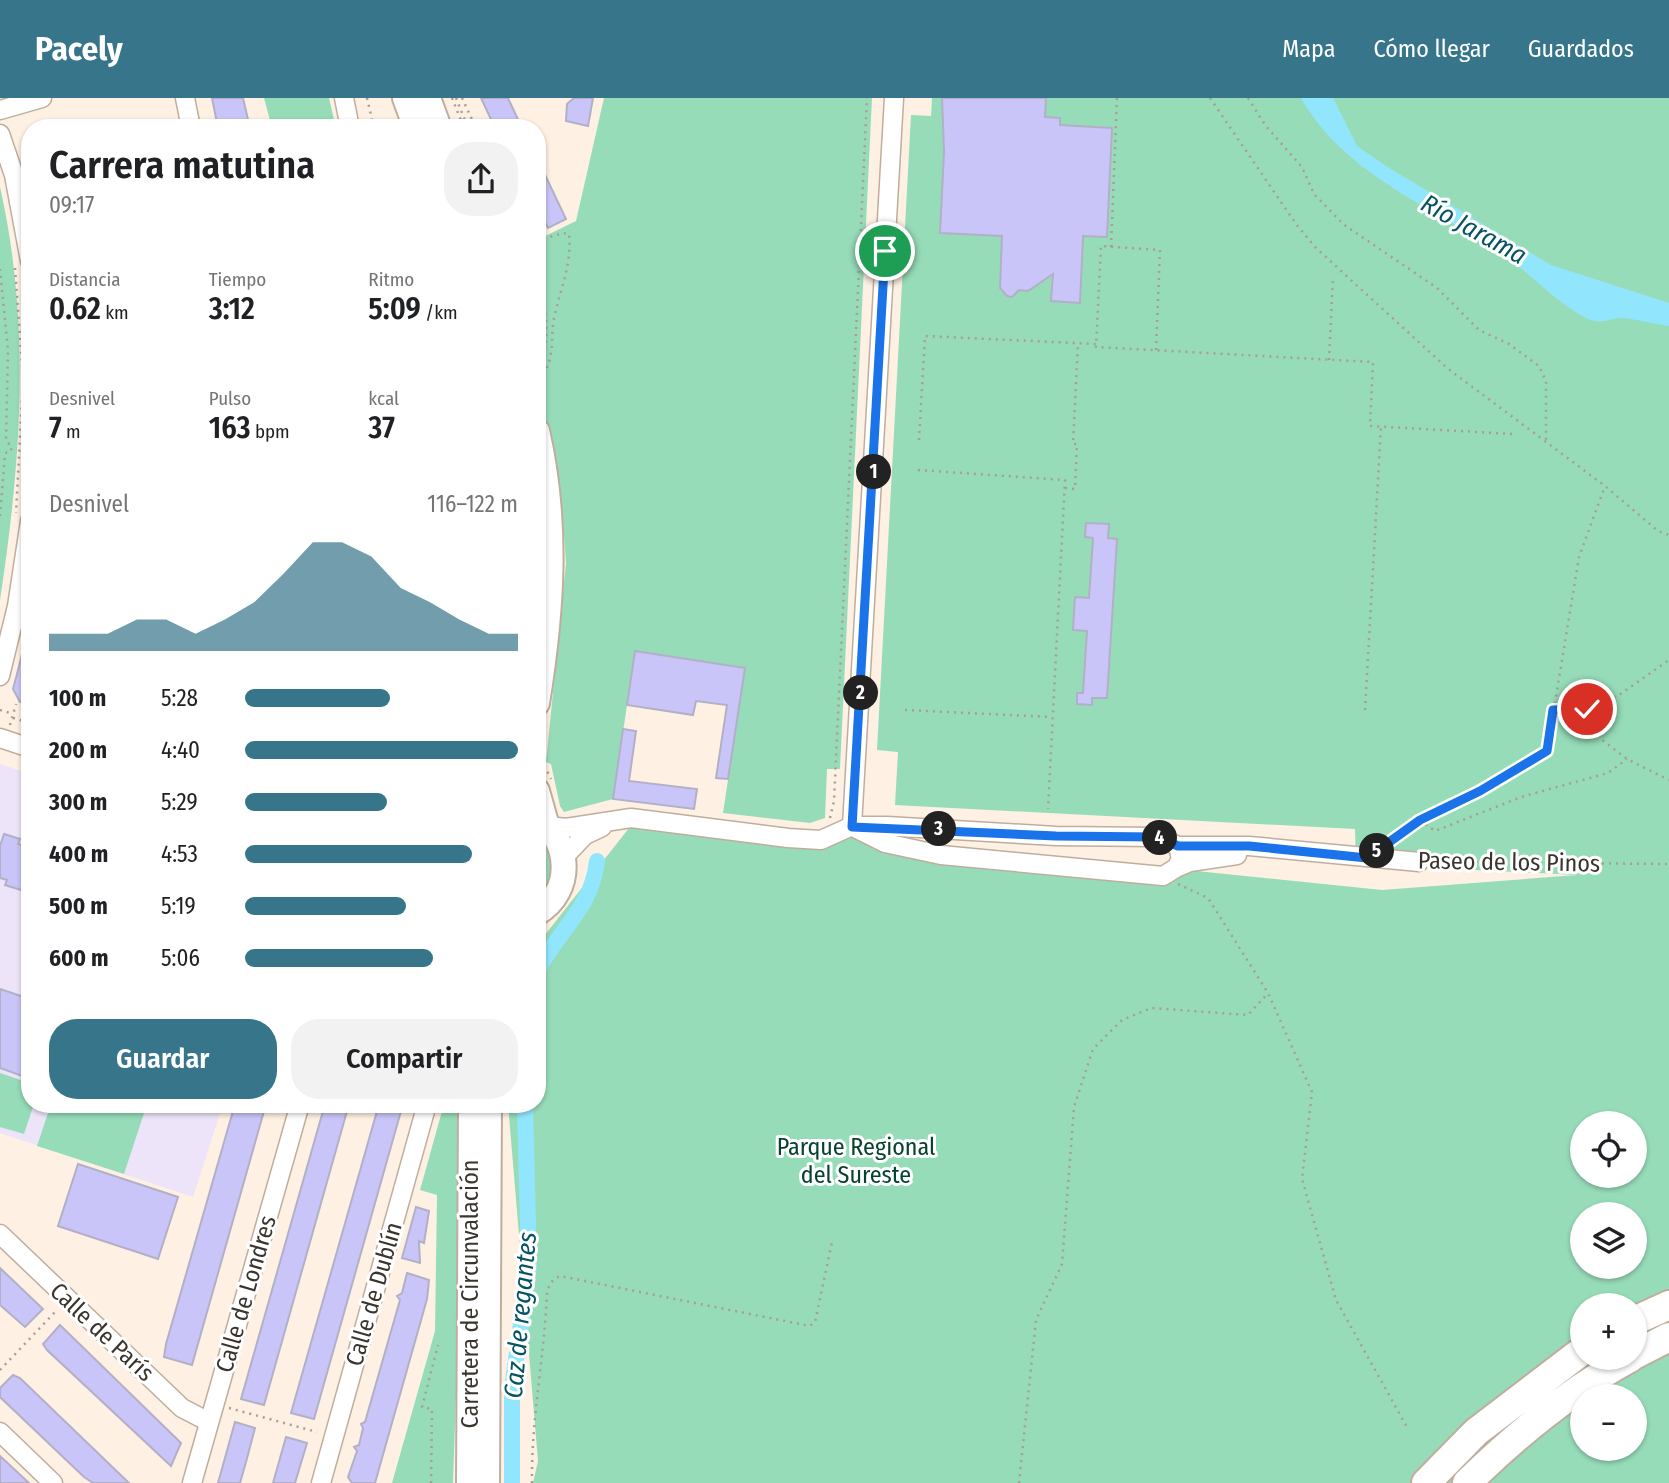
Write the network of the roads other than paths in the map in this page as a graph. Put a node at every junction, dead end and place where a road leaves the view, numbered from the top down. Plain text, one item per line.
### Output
1 (43, 98) edge
2 (185, 98) edge
3 (344, 98) edge
4 (405, 98) edge
5 (428, 98) edge
6 (894, 98) edge
7 (0, 110) edge
8 (189, 119) edge
9 (348, 119) edge
10 (413, 119) edge
11 (436, 119) edge
12 (0, 134) edge
13 (21, 250) edge
14 (546, 482) edge
15 (21, 539) edge
16 (546, 653) edge
17 (0, 676) edge
18 (0, 738) edge
19 (21, 745) edge
20 (618, 819) junction
21 (546, 822) edge
22 (546, 825) edge
23 (852, 827) junction
24 (1178, 846) junction
25 (1266, 849) junction
26 (564, 857) junction
27 (1419, 862) road end
28 (1176, 868) junction
29 (546, 904) edge
30 (297, 1113) edge
31 (424, 1113) edge
32 (471, 1113) edge
33 (489, 1113) edge
34 (0, 1234) edge
35 (1669, 1305) edge
36 (1647, 1315) edge
37 (1669, 1337) edge
38 (1647, 1348) edge
39 (1570, 1360) edge
40 (1609, 1370) edge
41 (209, 1422) junction
42 (0, 1432) edge
43 (53, 1483) edge
44 (191, 1483) edge
45 (321, 1483) edge
46 (469, 1483) edge
47 (487, 1483) edge
48 (1426, 1483) edge
49 (1467, 1483) edge

1 - 7 street
2 - 8 street
3 - 9 street
4 - 10 main road
5 - 11 main road
6 - 23 street
12 - 13 street
14 - 16 main road
15 - 17 street
18 - 19 street
20 - 21 street, Paseo de los Pinos
20 - 23 street, Paseo de los Pinos
20 - 26 street
22 - 26 main road
23 - 24 street, Paseo de los Pinos
23 - 28 street, Paseo de los Pinos
24 - 25 street, Paseo de los Pinos
24 - 28 street
25 - 27 street, Paseo de los Pinos
25 - 28 street, Paseo de los Pinos
26 - 29 main road
30 - 41 street, Calle de Londres
31 - 45 street, Calle de Dublín
32 - 46 main road, Carretera de Circunvalación
33 - 47 main road, Carretera de Circunvalación
34 - 41 street, Calle de París
35 - 36 main road
37 - 38 main road
39 - 48 main road
40 - 49 main road
41 - 44 street, Calle de Londres
42 - 43 street

